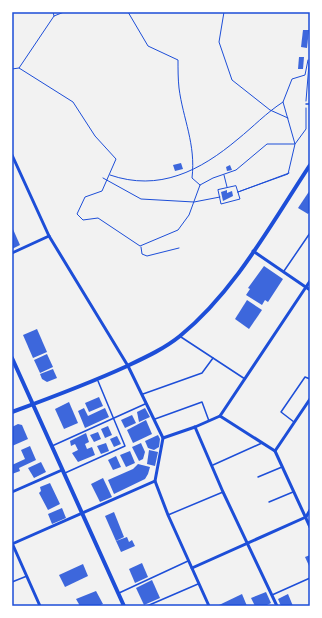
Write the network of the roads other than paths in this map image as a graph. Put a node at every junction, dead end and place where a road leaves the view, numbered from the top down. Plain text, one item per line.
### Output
1 (306, 104) road end
2 (310, 104) edge
3 (12, 155) edge
4 (310, 165) edge
5 (310, 232) edge
6 (49, 236) junction
7 (253, 251) junction
8 (12, 253) edge
9 (284, 272) junction
10 (310, 281) edge
11 (306, 287) junction
12 (310, 290) edge
13 (180, 336) junction
14 (12, 358) edge
15 (212, 358) junction
16 (128, 366) junction
17 (97, 379) junction
18 (245, 379) junction
19 (310, 379) edge
20 (142, 394) junction
21 (310, 399) edge
22 (147, 403) junction
23 (33, 404) junction
24 (12, 412) edge
25 (220, 416) junction
26 (112, 418) junction
27 (154, 419) junction
28 (209, 421) junction
29 (294, 422) junction
30 (195, 427) junction
31 (162, 438) junction
32 (262, 443) junction
33 (51, 446) junction
34 (275, 451) junction
35 (212, 466) junction
36 (283, 467) junction
37 (63, 472) junction
38 (258, 477) dead end
39 (155, 481) junction
40 (12, 492) edge
41 (223, 492) junction
42 (294, 492) junction
43 (269, 502) dead end
44 (310, 510) edge
45 (81, 514) junction
46 (168, 515) junction
47 (306, 517) junction
48 (310, 527) edge
49 (12, 544) edge
50 (249, 544) junction
51 (189, 560) junction
52 (192, 568) junction
53 (27, 576) junction
54 (310, 578) edge
55 (12, 582) edge
56 (199, 583) junction
57 (119, 593) junction
58 (272, 595) junction
59 (40, 606) edge
60 (124, 606) edge
61 (147, 606) edge
62 (209, 606) edge
63 (277, 606) edge

1 - 2 lane
3 - 6 street
4 - 7 main road
5 - 9 lane
6 - 8 street
6 - 16 street
7 - 9 street
7 - 13 main road
9 - 11 street
10 - 11 street
11 - 12 street
11 - 18 street
13 - 15 lane
13 - 16 main road
14 - 23 main road
15 - 18 lane
15 - 20 lane
16 - 17 main road
16 - 20 street
17 - 23 main road
17 - 26 lane
18 - 25 street
19 - 29 lane
20 - 22 street
21 - 29 street
22 - 26 lane
22 - 27 street
23 - 24 main road
23 - 33 main road
25 - 28 street
25 - 32 street
26 - 33 lane
26 - 37 lane
27 - 28 lane
27 - 31 street
28 - 30 street
29 - 34 street
30 - 31 street
30 - 35 street
31 - 39 street
32 - 34 street
32 - 35 lane
33 - 37 main road
34 - 36 street
35 - 41 street
36 - 38 lane
36 - 42 street
37 - 40 street
37 - 45 main road
39 - 45 street
39 - 46 street
41 - 46 lane
41 - 50 street
42 - 43 lane
42 - 47 street
44 - 47 street
45 - 49 street
45 - 57 main road
46 - 51 street
47 - 48 street
47 - 50 street
49 - 53 street
50 - 52 street
50 - 58 street
51 - 52 street
51 - 57 lane
52 - 56 street
53 - 55 lane
53 - 59 street
54 - 58 lane
56 - 61 lane
56 - 62 street
57 - 60 main road
58 - 63 street

